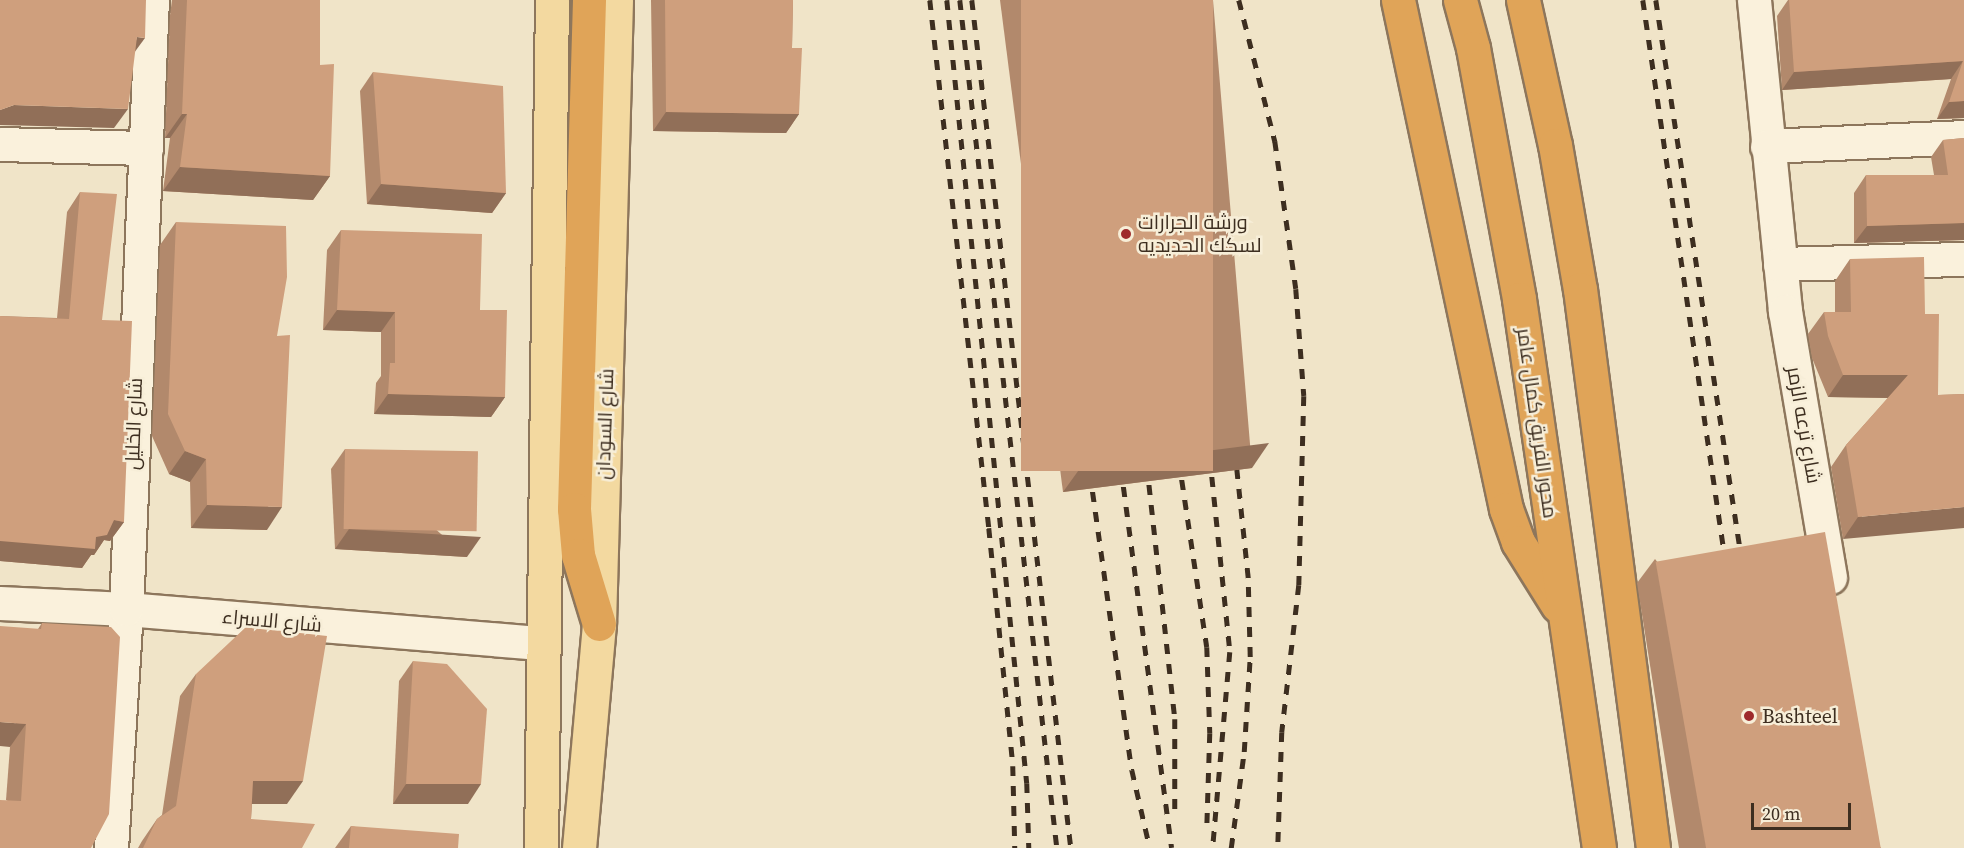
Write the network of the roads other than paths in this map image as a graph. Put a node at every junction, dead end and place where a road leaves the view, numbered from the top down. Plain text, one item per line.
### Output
1 (152, 0) edge
2 (552, 0) edge
3 (589, 0) edge
4 (616, 0) edge
5 (1398, 0) edge
6 (1460, 0) edge
7 (1523, 0) edge
8 (1754, 0) edge
9 (1964, 137) edge
10 (0, 144) edge
11 (1767, 146) junction
12 (146, 148) junction
13 (1964, 259) edge
14 (1780, 264) junction
15 (0, 603) edge
16 (1835, 605) edge
17 (126, 609) junction
18 (1566, 621) junction
19 (599, 624) junction
20 (544, 643) junction
21 (111, 848) edge
22 (541, 848) edge
23 (579, 848) edge
24 (1599, 848) edge
25 (1653, 848) edge

1 - 12 street, شارع الخليل
2 - 20 main road
3 - 19 highway
4 - 19 main road, شارع السودان
5 - 18 highway
6 - 18 highway, محور الفريق كمال عامر
7 - 25 highway
8 - 11 street, شارع ترعه الزمر
9 - 11 street
10 - 12 street
11 - 14 street, شارع ترعه الزمر
12 - 17 street, شارع الخليل
13 - 14 street
14 - 16 street, شارع ترعه الزمر
15 - 17 street, شارع الاسراء
17 - 20 street, شارع الاسراء
17 - 21 street, شارع الخليل
18 - 24 highway, محور الفريق كمال عامر
19 - 23 main road, شارع السودان
20 - 22 main road

